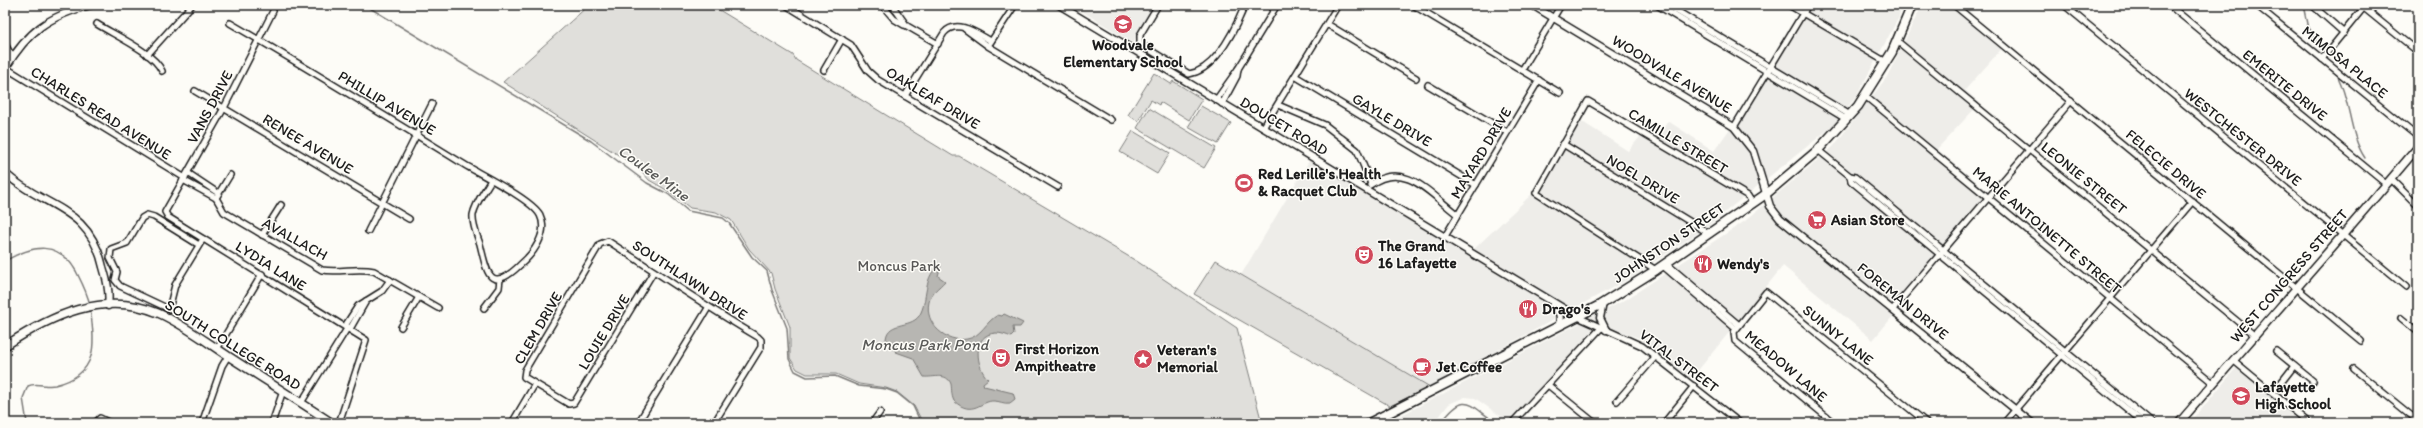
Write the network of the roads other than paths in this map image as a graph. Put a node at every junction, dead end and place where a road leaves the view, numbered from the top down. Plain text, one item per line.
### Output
1 (91, 5) edge
2 (192, 5) edge
3 (786, 5) edge
4 (882, 5) edge
5 (892, 5) edge
6 (1014, 5) edge
7 (1059, 5) edge
8 (1158, 5) edge
9 (1245, 5) edge
10 (1277, 5) edge
11 (1338, 5) edge
12 (1413, 5) edge
13 (1532, 5) edge
14 (1561, 5) edge
15 (1657, 5) edge
16 (1667, 5) edge
17 (1789, 5) edge
18 (1808, 5) edge
19 (1912, 5) edge
20 (1954, 5) edge
21 (2064, 5) edge
22 (2169, 5) edge
23 (2312, 5) edge
24 (2260, 6) edge
25 (2365, 6) edge
26 (273, 11) dead end
27 (1803, 13) junction
28 (1678, 15) junction
29 (1553, 18) junction
30 (230, 23) dead end
31 (97, 24) dead end
32 (1327, 24) junction
33 (907, 26) junction
34 (2344, 33) junction
35 (842, 39) junction
36 (258, 40) junction
37 (1897, 41) junction
38 (990, 43) junction
39 (5, 44) edge
40 (938, 44) junction
41 (2418, 52) edge
42 (147, 55) junction
43 (12, 57) junction
44 (2322, 59) junction
45 (1886, 62) junction
46 (5, 68) edge
47 (1238, 69) junction
48 (1769, 69) junction
49 (824, 70) dead end
50 (1522, 70) junction
51 (162, 71) dead end
52 (1189, 74) junction
53 (1295, 76) junction
54 (1416, 78) dead end
55 (1539, 80) junction
56 (1185, 81) junction
57 (1428, 85) dead end
58 (195, 90) dead end
59 (1560, 92) dead end
60 (904, 96) junction
61 (1865, 96) junction
62 (1216, 100) junction
63 (2071, 101) junction
64 (432, 104) dead end
65 (1222, 104) junction
66 (1278, 105) junction
67 (224, 108) junction
68 (1848, 117) junction
69 (1111, 120) dead end
70 (1263, 128) junction
71 (1734, 128) junction
72 (1507, 132) junction
73 (417, 135) junction
74 (2418, 137) edge
75 (1563, 144) junction
76 (2418, 147) edge
77 (1818, 150) junction
78 (2030, 150) junction
79 (5, 173) edge
80 (230, 175) dead end
81 (185, 177) junction
82 (491, 180) junction
83 (2389, 182) junction
84 (1371, 184) junction
85 (1476, 185) junction
86 (1058, 187) dead end
87 (1366, 190) junction
88 (1766, 194) junction
89 (217, 196) junction
90 (1988, 198) junction
91 (2192, 201) junction
92 (382, 203) junction
93 (1753, 204) junction
94 (281, 205) dead end
95 (2418, 206) edge
96 (165, 212) joint
97 (1458, 215) junction
98 (409, 219) dead end
99 (368, 231) dead end
100 (1710, 234) junction
101 (262, 235) junction
102 (2343, 235) junction
103 (1444, 238) junction
104 (203, 239) junction
105 (604, 241) joint
106 (199, 245) junction
107 (2151, 249) junction
108 (1470, 253) junction
109 (1942, 253) junction
110 (110, 258) junction
111 (102, 260) junction
112 (1662, 267) junction
113 (654, 271) junction
114 (262, 274) junction
115 (1969, 275) junction
116 (500, 279) junction
117 (390, 280) junction
118 (1986, 286) junction
119 (2406, 287) dead end
120 (2298, 288) junction
121 (1983, 290) junction
122 (419, 297) junction
123 (2110, 298) junction
124 (1603, 303) junction
125 (108, 306) junction
126 (438, 308) dead end
127 (484, 308) dead end
128 (708, 308) junction
129 (1893, 309) junction
130 (1578, 317) junction
131 (2401, 318) dead end
132 (348, 327) junction
133 (401, 327) dead end
134 (1558, 327) junction
135 (1738, 327) junction
136 (2031, 327) junction
137 (1604, 329) junction
138 (2418, 332) edge
139 (2254, 335) junction
140 (2361, 341) dead end
141 (5, 346) edge
142 (217, 349) junction
143 (2276, 351) dead end
144 (2063, 353) junction
145 (228, 356) junction
146 (1656, 356) junction
147 (2233, 360) junction
148 (2294, 366) junction
149 (2354, 368) dead end
150 (2313, 381) dead end
151 (2213, 383) junction
152 (535, 384) junction
153 (1548, 385) junction
154 (1694, 386) junction
155 (283, 391) junction
156 (2273, 393) junction
157 (1618, 401) dead end
158 (301, 403) junction
159 (2016, 410) junction
160 (880, 412) dead end
161 (2138, 414) junction
162 (2416, 421) edge
163 (95, 423) edge
164 (110, 423) edge
165 (202, 423) edge
166 (272, 423) edge
167 (332, 423) edge
168 (339, 423) edge
169 (512, 423) edge
170 (638, 423) edge
171 (714, 423) edge
172 (872, 423) edge
173 (1369, 423) edge
174 (1513, 423) edge
175 (1595, 423) edge
176 (1664, 423) edge
177 (1740, 423) edge
178 (1834, 423) edge
179 (1927, 423) edge
180 (2004, 423) edge
181 (2032, 423) edge
182 (2144, 423) edge
183 (2152, 423) edge
184 (2179, 423) edge
185 (2309, 423) edge

1 - 43 street
2 - 42 street
3 - 35 street, OAKLEAF DRIVE
4 - 33 street
5 - 33 street
6 - 38 street
7 - 56 street, DOUCET ROAD
8 - 52 street
9 - 52 street
10 - 47 street
11 - 32 street
12 - 50 street
13 - 29 street, WOODVALE AVENUE
14 - 29 street
15 - 28 street
16 - 28 street
17 - 27 street
18 - 27 street
19 - 37 main road, JOHNSTON STREET
20 - 63 street, FELECIE DRIVE
21 - 102 street, WESTCHESTER DRIVE
22 - 83 street, EMERITE DRIVE
23 - 34 street
24 - 44 street, MIMOSA PLACE
25 - 34 street
25 - 41 street
26 - 36 street, VANS DRIVE
27 - 45 street
27 - 48 street
28 - 48 street
29 - 50 street
29 - 71 street, WOODVALE AVENUE
30 - 36 street, PHILLIP AVENUE
31 - 42 street
32 - 53 street
32 - 54 street
33 - 40 street
34 - 44 street
35 - 49 street
35 - 60 street, OAKLEAF DRIVE
36 - 67 street, VANS DRIVE
36 - 73 street, PHILLIP AVENUE
37 - 45 main road, JOHNSTON STREET
37 - 78 street, LEONIE STREET
38 - 40 street
38 - 69 street
39 - 43 street
40 - 60 street
42 - 51 street
43 - 46 street
44 - 74 street, MIMOSA PLACE
45 - 61 main road, JOHNSTON STREET
46 - 81 street, CHARLES READ AVENUE
47 - 62 street
47 - 65 street
48 - 68 street
48 - 71 street
50 - 55 street
52 - 56 street
53 - 66 street
53 - 85 street, GAYLE DRIVE
55 - 59 street
55 - 72 street, MAYARD DRIVE
56 - 62 street, DOUCET ROAD
57 - 72 street
58 - 67 street, RENEE AVENUE
60 - 86 street, OAKLEAF DRIVE
61 - 68 main road, JOHNSTON STREET
61 - 90 street, MARIE ANTOINETTE STREET
62 - 65 street, DOUCET ROAD
63 - 78 street
63 - 91 street, FELECIE DRIVE
64 - 73 street
65 - 70 street, DOUCET ROAD
66 - 70 street
66 - 84 street
67 - 81 street, VANS DRIVE
67 - 92 street, RENEE AVENUE
68 - 77 main road, JOHNSTON STREET
70 - 87 street, DOUCET ROAD
71 - 88 street, WOODVALE AVENUE
72 - 85 street, MAYARD DRIVE
73 - 82 street, PHILLIP AVENUE
73 - 92 street
75 - 93 street, CAMILLE STREET
75 - 100 street, NOEL DRIVE
75 - 112 street
76 - 83 main road, WEST CONGRESS STREET
77 - 88 main road, JOHNSTON STREET
77 - 109 street
78 - 90 street
78 - 107 street, LEONIE STREET
79 - 111 street
80 - 89 street
81 - 89 street, AVALLACH
81 - 89 street, AVALLACH
81 - 96 street, VANS DRIVE
82 - 116 street
82 - 116 street, PHILLIP AVENUE
83 - 95 street, EMERITE DRIVE
83 - 102 main road, WEST CONGRESS STREET
84 - 87 street
84 - 97 street
85 - 97 street, MAYARD DRIVE
87 - 103 street, DOUCET ROAD
88 - 93 main road, JOHNSTON STREET
88 - 129 street, FOREMAN DRIVE
89 - 101 street, AVALLACH
90 - 109 street
90 - 123 street, MARIE ANTOINETTE STREET
91 - 107 street
91 - 120 street, FELECIE DRIVE
92 - 98 street, RENEE AVENUE
92 - 99 street
93 - 100 main road, JOHNSTON STREET
94 - 101 street
96 - 104 street, LYDIA LANE
97 - 103 street, MAYARD DRIVE
100 - 112 main road, JOHNSTON STREET
101 - 117 street, AVALLACH
102 - 119 street, WESTCHESTER DRIVE
102 - 120 main road, WEST CONGRESS STREET
103 - 108 street, DOUCET ROAD
104 - 106 street
104 - 114 street, LYDIA LANE
105 - 113 street, SOUTHLAWN DRIVE
105 - 152 street, CLEM DRIVE
106 - 110 street
106 - 110 street
107 - 123 street
107 - 139 street, LEONIE STREET
108 - 130 street, DOUCET ROAD
108 - 134 street
109 - 115 street
109 - 129 street
110 - 111 street
111 - 125 street
112 - 124 main road, JOHNSTON STREET
112 - 135 street
113 - 128 street, SOUTHLAWN DRIVE
113 - 152 street, LOUIE DRIVE
114 - 132 street, LYDIA LANE
114 - 142 street
115 - 118 street
115 - 121 street
116 - 127 street
117 - 122 street, AVALLACH
117 - 132 street
118 - 121 street
118 - 136 street
120 - 139 main road, WEST CONGRESS STREET
120 - 140 street, FELECIE DRIVE
121 - 136 street
122 - 126 street, AVALLACH
122 - 133 street
123 - 144 street
123 - 151 street, MARIE ANTOINETTE STREET
124 - 130 main road, JOHNSTON STREET
124 - 137 street
125 - 141 main road, SOUTH COLLEGE ROAD
125 - 142 main road, SOUTH COLLEGE ROAD
128 - 170 street
128 - 171 street, SOUTHLAWN DRIVE
129 - 159 street, FOREMAN DRIVE
130 - 134 main road, JOHNSTON STREET
130 - 137 street, VITAL STREET
131 - 138 street
132 - 158 street
132 - 168 street, LYDIA LANE
134 - 173 main road, JOHNSTON STREET
135 - 178 street, MEADOW LANE
135 - 179 street, SUNNY LANE
136 - 144 street
137 - 146 street, VITAL STREET
137 - 153 street
139 - 147 main road, WEST CONGRESS STREET
142 - 145 main road, SOUTH COLLEGE ROAD
143 - 148 street
144 - 159 street
144 - 161 street
145 - 155 main road, SOUTH COLLEGE ROAD
145 - 165 street
146 - 154 street, VITAL STREET
146 - 157 street
147 - 151 main road, WEST CONGRESS STREET
147 - 156 street
148 - 150 street
148 - 156 street
149 - 162 street
151 - 184 main road, WEST CONGRESS STREET
152 - 169 street, CLEM DRIVE
153 - 174 street
153 - 175 street
154 - 176 street
154 - 177 street, VITAL STREET
155 - 158 main road, SOUTH COLLEGE ROAD
155 - 166 street
156 - 185 street
158 - 167 main road, SOUTH COLLEGE ROAD
159 - 180 street
159 - 181 street, FOREMAN DRIVE
160 - 172 street
161 - 182 street
161 - 183 street
163 - 164 street

